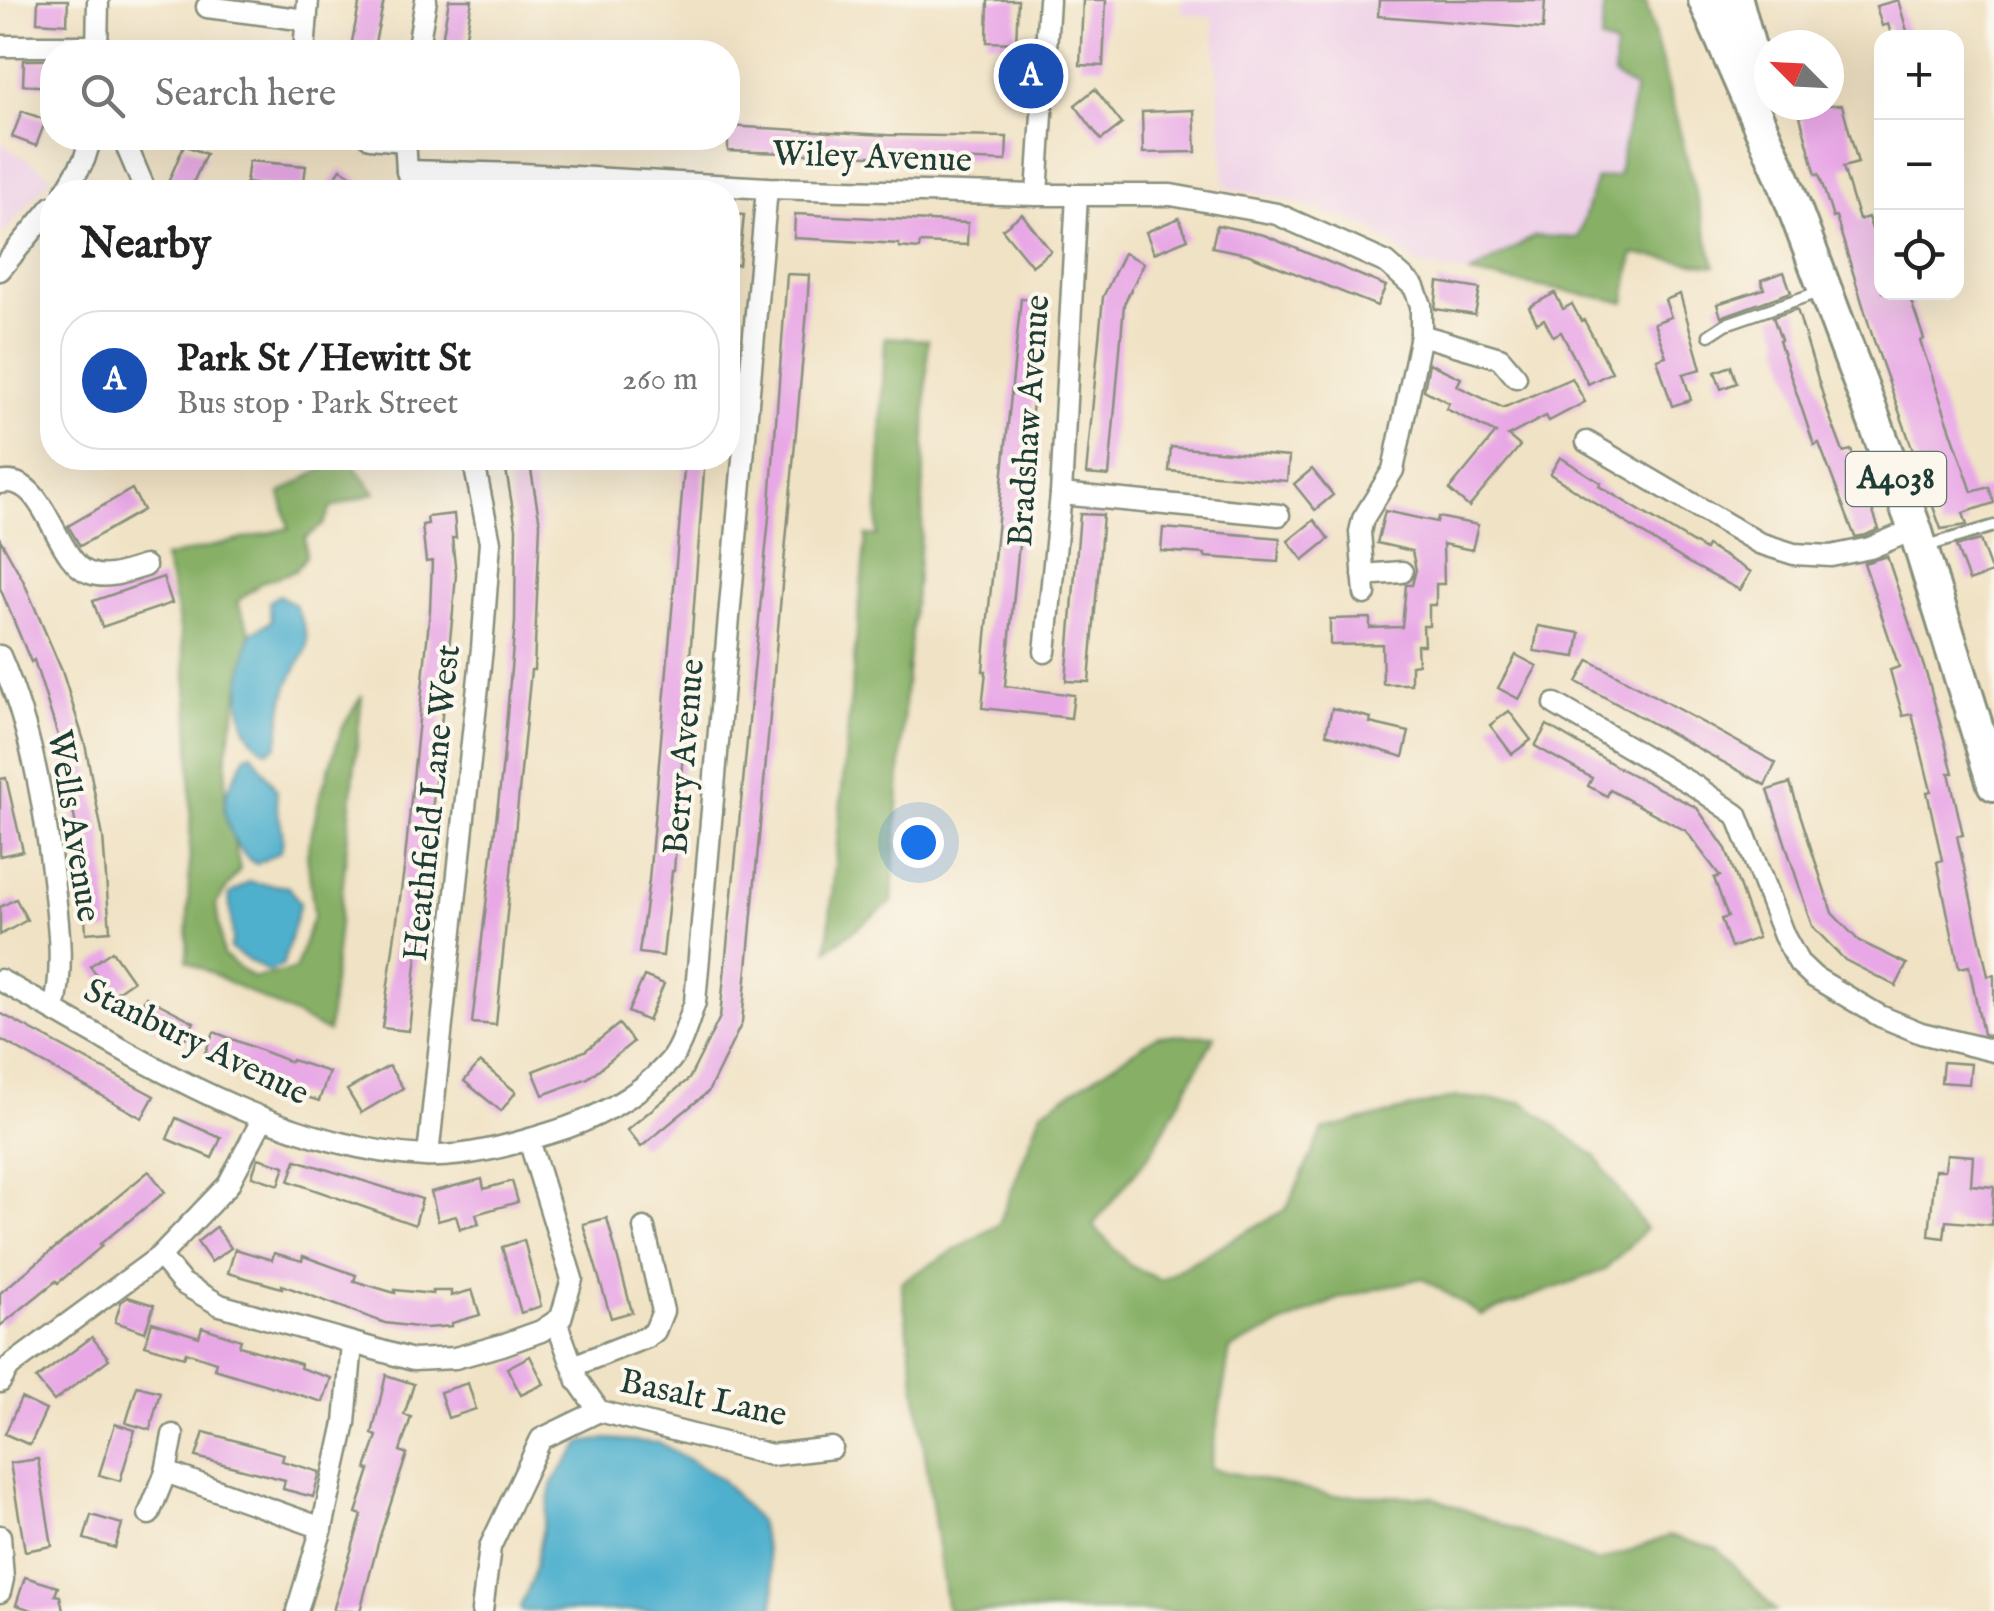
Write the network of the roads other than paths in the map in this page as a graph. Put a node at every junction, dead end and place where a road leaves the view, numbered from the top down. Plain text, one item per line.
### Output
1 (98, 0) edge
2 (426, 0) edge
3 (1050, 0) edge
4 (1705, 0) edge
5 (1736, 0) edge
6 (207, 7) dead end
7 (307, 10) edge
8 (97, 40) edge
9 (305, 40) edge
10 (419, 40) edge
11 (0, 46) edge
12 (40, 47) edge
13 (88, 150) edge
14 (128, 150) edge
15 (405, 150) edge
16 (406, 171) junction
17 (1783, 178) junction
18 (72, 180) edge
19 (141, 180) edge
20 (409, 180) edge
21 (627, 180) edge
22 (740, 186) edge
23 (767, 188) junction
24 (1037, 195) junction
25 (1076, 195) junction
26 (40, 222) edge
27 (0, 270) edge
28 (1825, 290) junction
29 (1421, 335) junction
30 (1708, 335) dead end
31 (1516, 377) dead end
32 (1587, 442) dead end
33 (475, 470) edge
34 (0, 484) edge
35 (1061, 494) junction
36 (1279, 515) dead end
37 (1994, 526) edge
38 (1918, 538) junction
39 (145, 566) dead end
40 (1402, 572) dead end
41 (1046, 652) dead end
42 (0, 656) edge
43 (1555, 704) dead end
44 (1994, 784) edge
45 (0, 980) edge
46 (54, 1010) junction
47 (1994, 1051) edge
48 (263, 1118) junction
49 (530, 1140) junction
50 (428, 1156) junction
51 (644, 1228) dead end
52 (160, 1256) junction
53 (556, 1322) junction
54 (352, 1343) junction
55 (572, 1366) junction
56 (0, 1382) edge
57 (598, 1411) junction
58 (173, 1435) dead end
59 (832, 1448) dead end
60 (166, 1472) junction
61 (149, 1514) dead end
62 (322, 1528) junction
63 (0, 1536) edge
64 (0, 1592) edge
65 (297, 1611) edge
66 (482, 1611) edge

1 - 8 street
2 - 10 street
3 - 24 street
4 - 17 main road, A4038
5 - 17 main road, A4038
6 - 7 street
7 - 9 street
11 - 12 street
13 - 18 street
14 - 19 street
15 - 16 street
16 - 20 street
16 - 21 street, Wiley Avenue
17 - 28 main road, A4038
22 - 23 street, Wiley Avenue
23 - 24 street, Wiley Avenue
23 - 49 street, Berry Avenue
24 - 25 street, Wiley Avenue
25 - 29 street, Wiley Avenue
25 - 35 street, Bradshaw Avenue
26 - 27 street
28 - 30 lane
28 - 38 main road, A4038
29 - 31 street
29 - 40 street
32 - 38 street
33 - 50 street, Heathfield Lane West
34 - 39 street
35 - 36 street
35 - 41 street, Bradshaw Avenue
37 - 38 lane
38 - 44 main road, A4038
42 - 46 street, Wells Avenue
43 - 47 street
45 - 46 street, Stanbury Avenue
46 - 48 street, Stanbury Avenue
48 - 50 street, Stanbury Avenue
48 - 52 street
49 - 50 street, Berry Avenue
49 - 53 street
51 - 55 street
52 - 54 street
52 - 56 street
53 - 54 street
53 - 55 street, Basalt Lane
54 - 62 street
55 - 57 street, Basalt Lane
57 - 59 street, Basalt Lane
57 - 66 street
58 - 60 street
60 - 61 street
60 - 62 street
62 - 65 street
63 - 64 street

